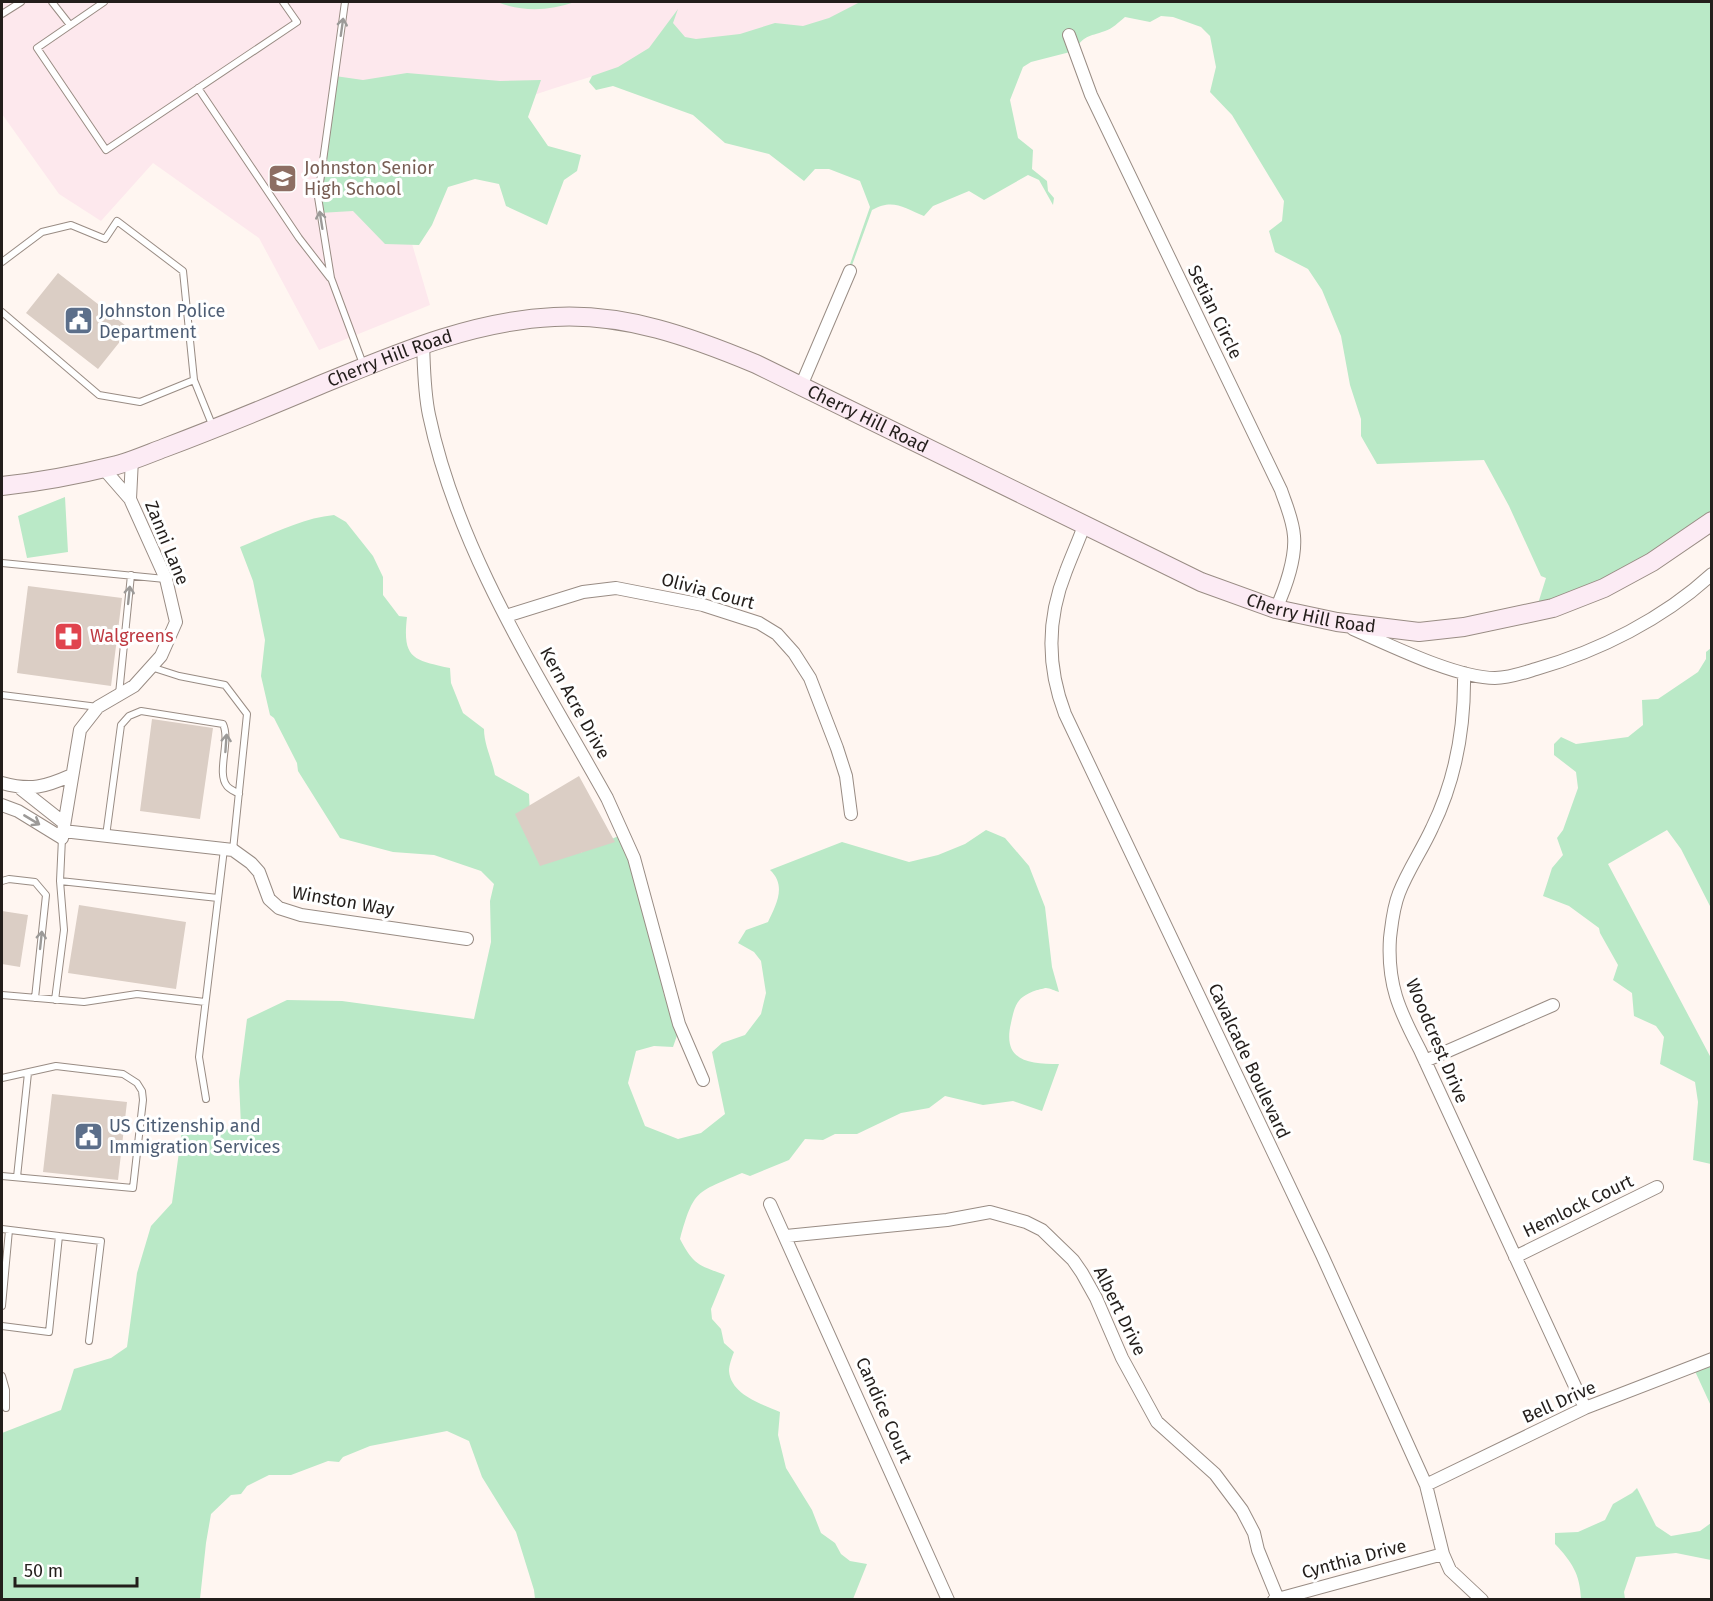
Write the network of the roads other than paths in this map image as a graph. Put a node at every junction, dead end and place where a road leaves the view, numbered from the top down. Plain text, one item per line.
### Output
1 (21, 2) edge
2 (52, 2) edge
3 (104, 2) edge
4 (283, 2) edge
5 (345, 2) edge
6 (2, 14) edge
7 (70, 25) junction
8 (1069, 35) dead end
9 (198, 88) junction
10 (2, 262) edge
11 (849, 270) dead end
12 (331, 278) junction
13 (2, 312) edge
14 (423, 343) junction
15 (364, 367) junction
16 (194, 380) junction
17 (801, 386) junction
18 (214, 429) junction
19 (132, 459) junction
20 (103, 468) junction
21 (2, 486) edge
22 (130, 499) junction
23 (1712, 521) edge
24 (1084, 523) junction
25 (2, 562) edge
26 (1712, 574) edge
27 (131, 575) junction
28 (166, 579) junction
29 (1276, 609) junction
30 (506, 616) junction
31 (1337, 621) junction
32 (151, 667) junction
33 (1464, 673) junction
34 (2, 695) edge
35 (119, 695) junction
36 (98, 707) junction
37 (72, 775) junction
38 (2, 783) edge
39 (21, 789) junction
40 (239, 794) junction
41 (2, 805) edge
42 (851, 813) dead end
43 (63, 831) junction
44 (106, 836) junction
45 (229, 849) junction
46 (2, 881) edge
47 (60, 881) junction
48 (218, 898) junction
49 (467, 939) dead end
50 (2, 995) edge
51 (35, 998) junction
52 (55, 1000) junction
53 (206, 1002) junction
54 (1553, 1005) dead end
55 (1425, 1061) junction
56 (28, 1073) junction
57 (2, 1078) edge
58 (703, 1080) dead end
59 (206, 1099) dead end
60 (2, 1176) edge
61 (17, 1177) junction
62 (1657, 1187) dead end
63 (770, 1204) dead end
64 (2, 1229) edge
65 (9, 1230) junction
66 (59, 1236) junction
67 (786, 1236) junction
68 (1515, 1257) junction
69 (2, 1306) edge
70 (2, 1326) edge
71 (88, 1341) dead end
72 (1712, 1359) edge
73 (2, 1376) edge
74 (6, 1408) dead end
75 (1585, 1408) junction
76 (1426, 1485) junction
77 (1443, 1554) junction
78 (948, 1599) edge
79 (1276, 1599) edge
80 (1482, 1599) edge

1 - 6 lane
2 - 7 lane
3 - 7 lane
4 - 9 lane
12 -> 5 lane
7 - 9 lane
8 - 29 street, Setian Circle
9 - 12 lane
10 - 16 lane
11 - 17 street
12 - 15 lane
13 - 16 lane
14 - 15 main road, Cherry Hill Road
14 - 17 main road, Cherry Hill Road
14 - 30 street, Kern Acre Drive
15 - 18 main road, Cherry Hill Road
16 - 18 lane
17 - 24 main road, Cherry Hill Road
18 - 19 main road, Cherry Hill Road
19 - 20 main road, Cherry Hill Road
19 - 22 street, Zanni Lane
20 - 21 main road, Cherry Hill Road
20 - 22 street, Zanni Lane
22 - 28 street, Zanni Lane
23 - 31 main road, Cherry Hill Road
24 - 29 main road, Cherry Hill Road
24 - 76 street, Cavalcade Boulevard
25 - 27 lane
26 - 33 street
27 - 28 lane
35 -> 27 lane
28 - 32 street, Zanni Lane
29 - 31 main road, Cherry Hill Road
30 - 42 street, Olivia Court
30 - 58 street, Kern Acre Drive
31 - 33 street
32 - 35 street, Zanni Lane
32 - 40 lane
33 - 55 street, Woodcrest Drive
34 - 36 lane
35 - 36 street, Zanni Lane
36 - 37 street, Zanni Lane
37 - 39 street
37 - 43 street, Zanni Lane
38 - 39 street
39 - 43 street
40 -> 44 lane
40 - 45 lane
41 -> 43 street
43 - 44 street
43 - 47 lane
44 - 45 street
45 - 48 lane
45 - 49 street, Winston Way
51 -> 46 lane
47 - 48 lane
47 - 52 lane
48 - 53 lane
50 - 51 lane
51 - 52 lane
52 - 53 lane
53 - 59 lane
54 - 55 street
55 - 68 street, Woodcrest Drive
56 - 57 lane
56 - 61 lane
56 - 61 lane
60 - 61 lane
62 - 68 street, Hemlock Court
63 - 67 street
64 - 65 lane
65 - 66 lane
65 - 69 lane
66 - 70 lane
66 - 71 lane
67 - 78 street, Candice Court
67 - 79 street, Albert Drive
68 - 75 street, Woodcrest Drive
72 - 75 street, Bell Drive
73 - 74 lane
75 - 76 street, Bell Drive
76 - 77 street, Cavalcade Boulevard
77 - 79 street, Cynthia Drive
77 - 80 street, Cavalcade Boulevard

